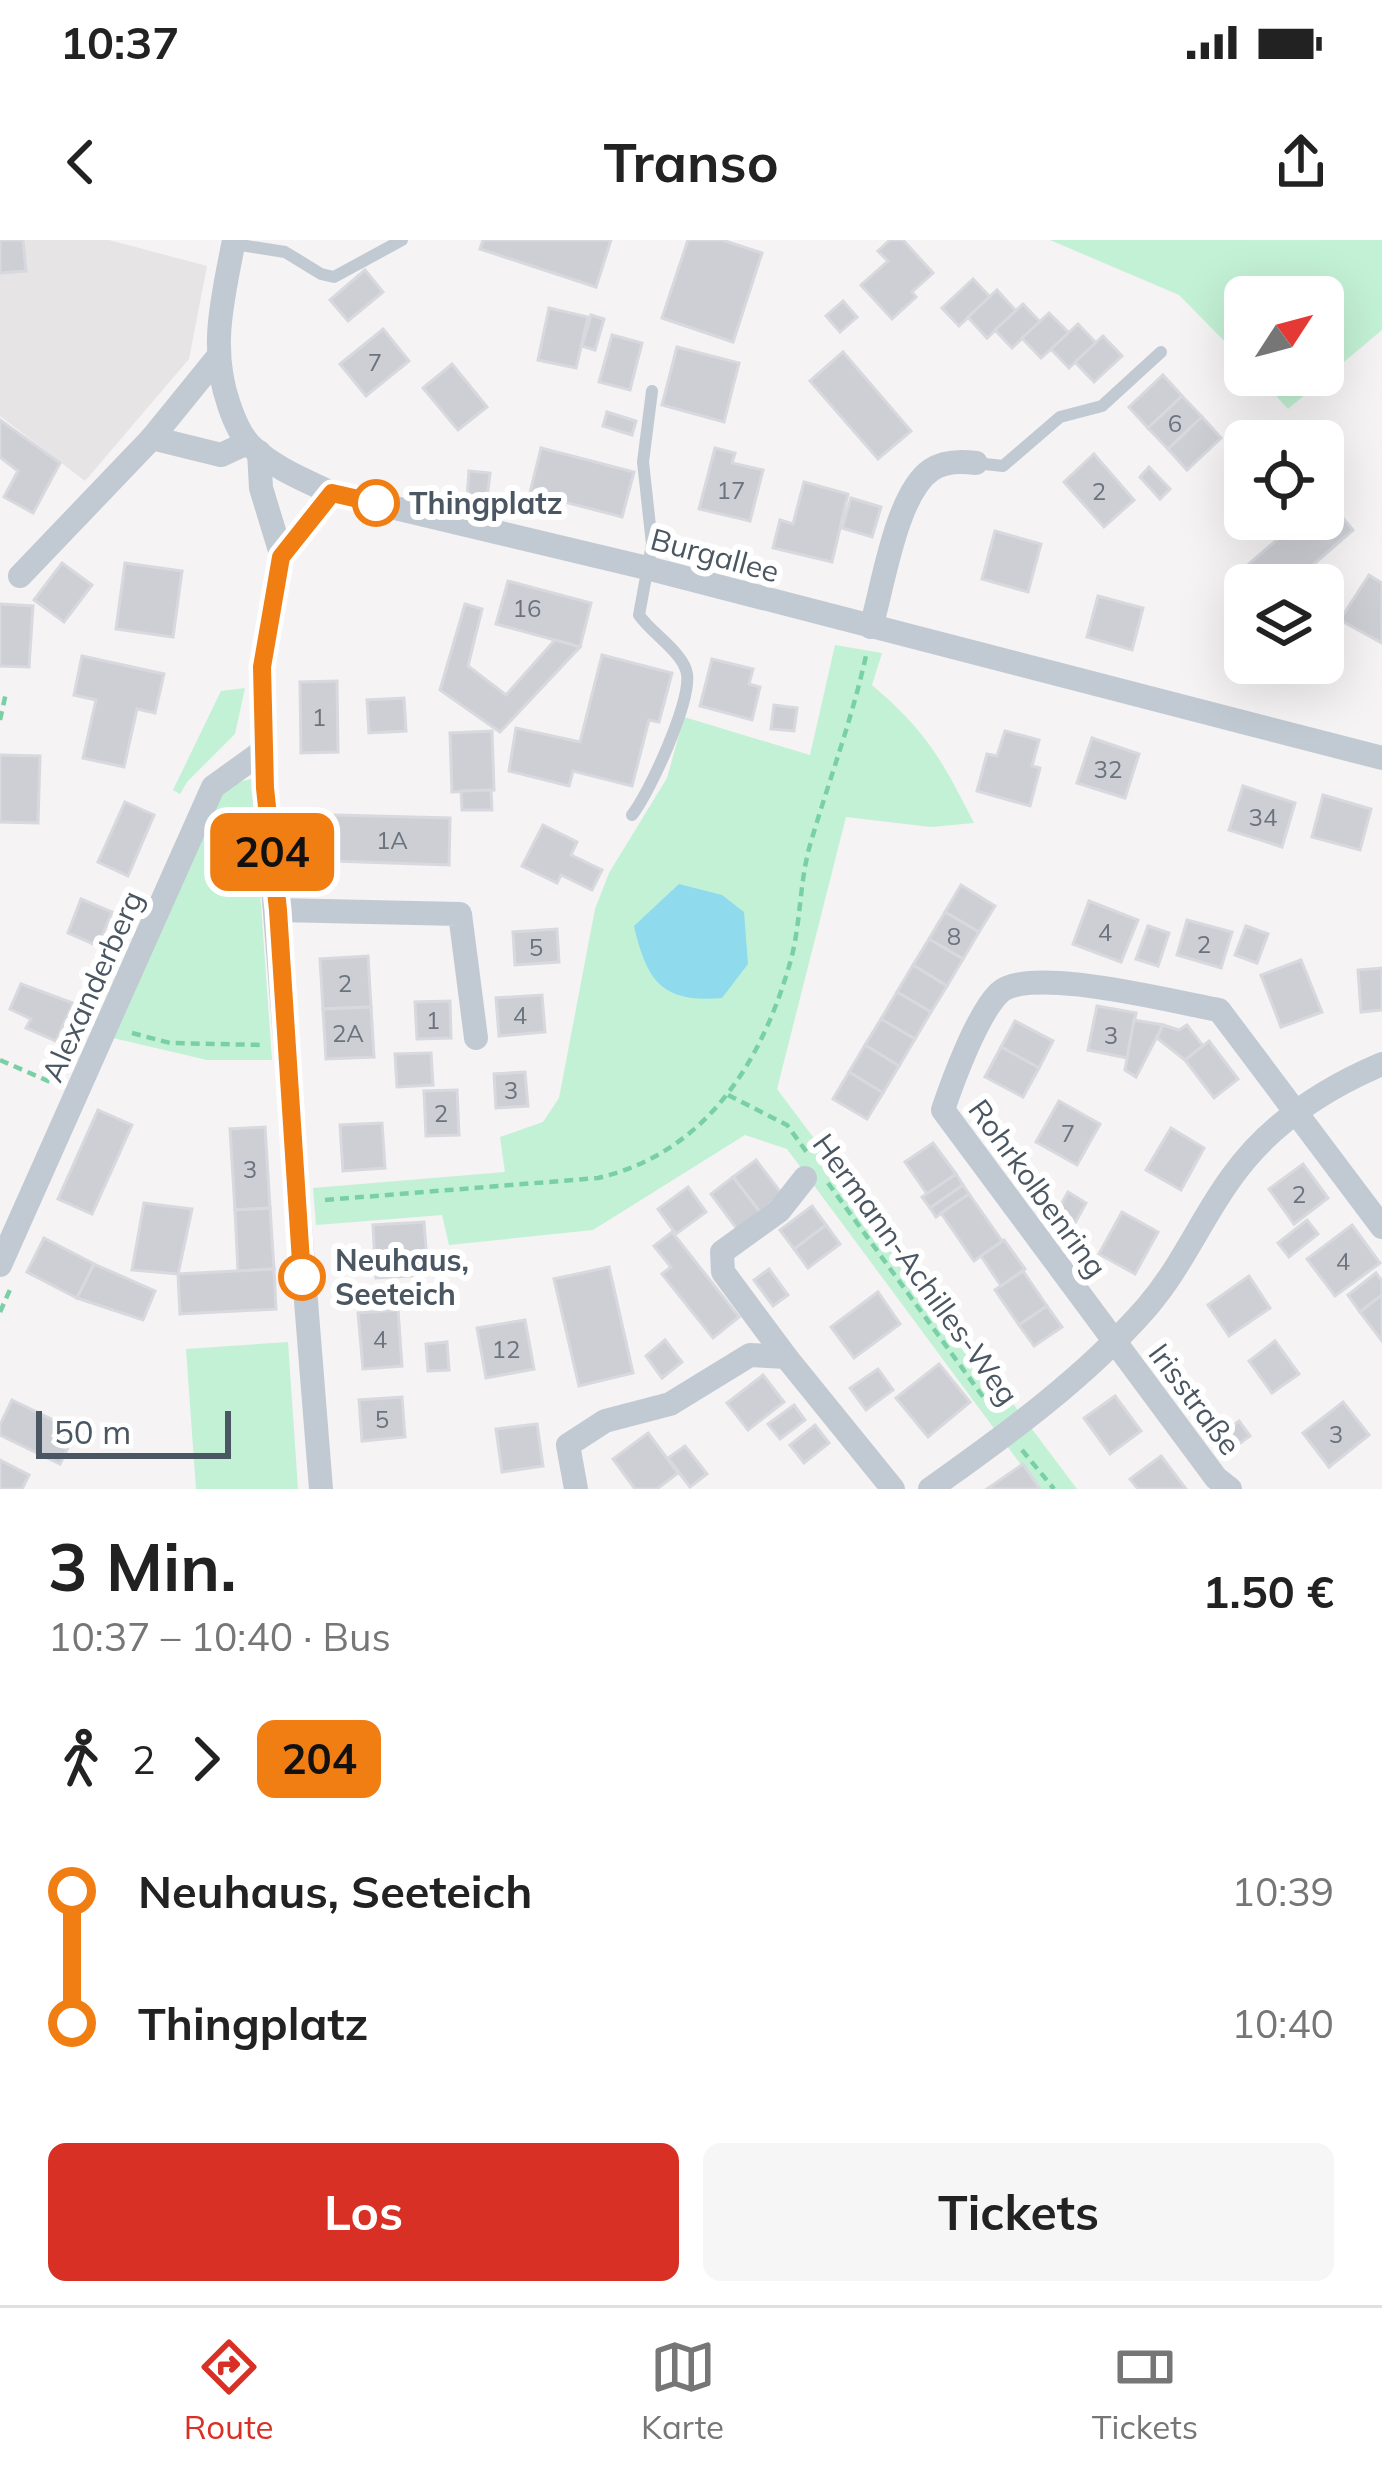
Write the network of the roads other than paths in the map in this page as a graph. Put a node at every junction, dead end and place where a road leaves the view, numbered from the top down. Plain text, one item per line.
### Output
1 (402, 240) edge
2 (234, 242) edge
3 (1161, 352) dead end
4 (217, 358) junction
5 (652, 391) dead end
6 (152, 438) junction
7 (253, 448) junction
8 (976, 463) joint
9 (332, 493) junction
10 (281, 557) junction
11 (647, 568) junction
12 (20, 576) dead end
13 (872, 627) junction
14 (263, 751) junction
15 (1382, 758) edge
16 (632, 815) dead end
17 (278, 910) junction
18 (476, 1038) dead end
19 (1382, 1064) edge
20 (1295, 1113) junction
21 (816, 1175) road end
22 (1382, 1227) edge
23 (0, 1264) edge
24 (1114, 1342) junction
25 (786, 1357) junction
26 (321, 1489) edge
27 (576, 1489) edge
28 (893, 1489) edge
29 (930, 1489) edge
30 (1231, 1489) edge

1 - 2 lane
2 - 4 street
3 - 8 lane
4 - 6 street
4 - 7 street
5 - 11 lane
6 - 7 street
6 - 12 street
7 - 9 street, Burgallee
7 - 10 street
8 - 13 street
9 - 10 street
9 - 11 street, Burgallee
10 - 14 street
11 - 13 street, Burgallee
11 - 16 lane
13 - 15 street, Burgallee
14 - 17 street
14 - 23 street, Alexanderberg
17 - 18 street
17 - 26 street
19 - 20 street
20 - 22 street
20 - 24 street
20 - 24 street, Rohrkolbenring
21 - 25 street
24 - 29 street
24 - 30 street, Irisstraße
25 - 27 street
25 - 28 street

